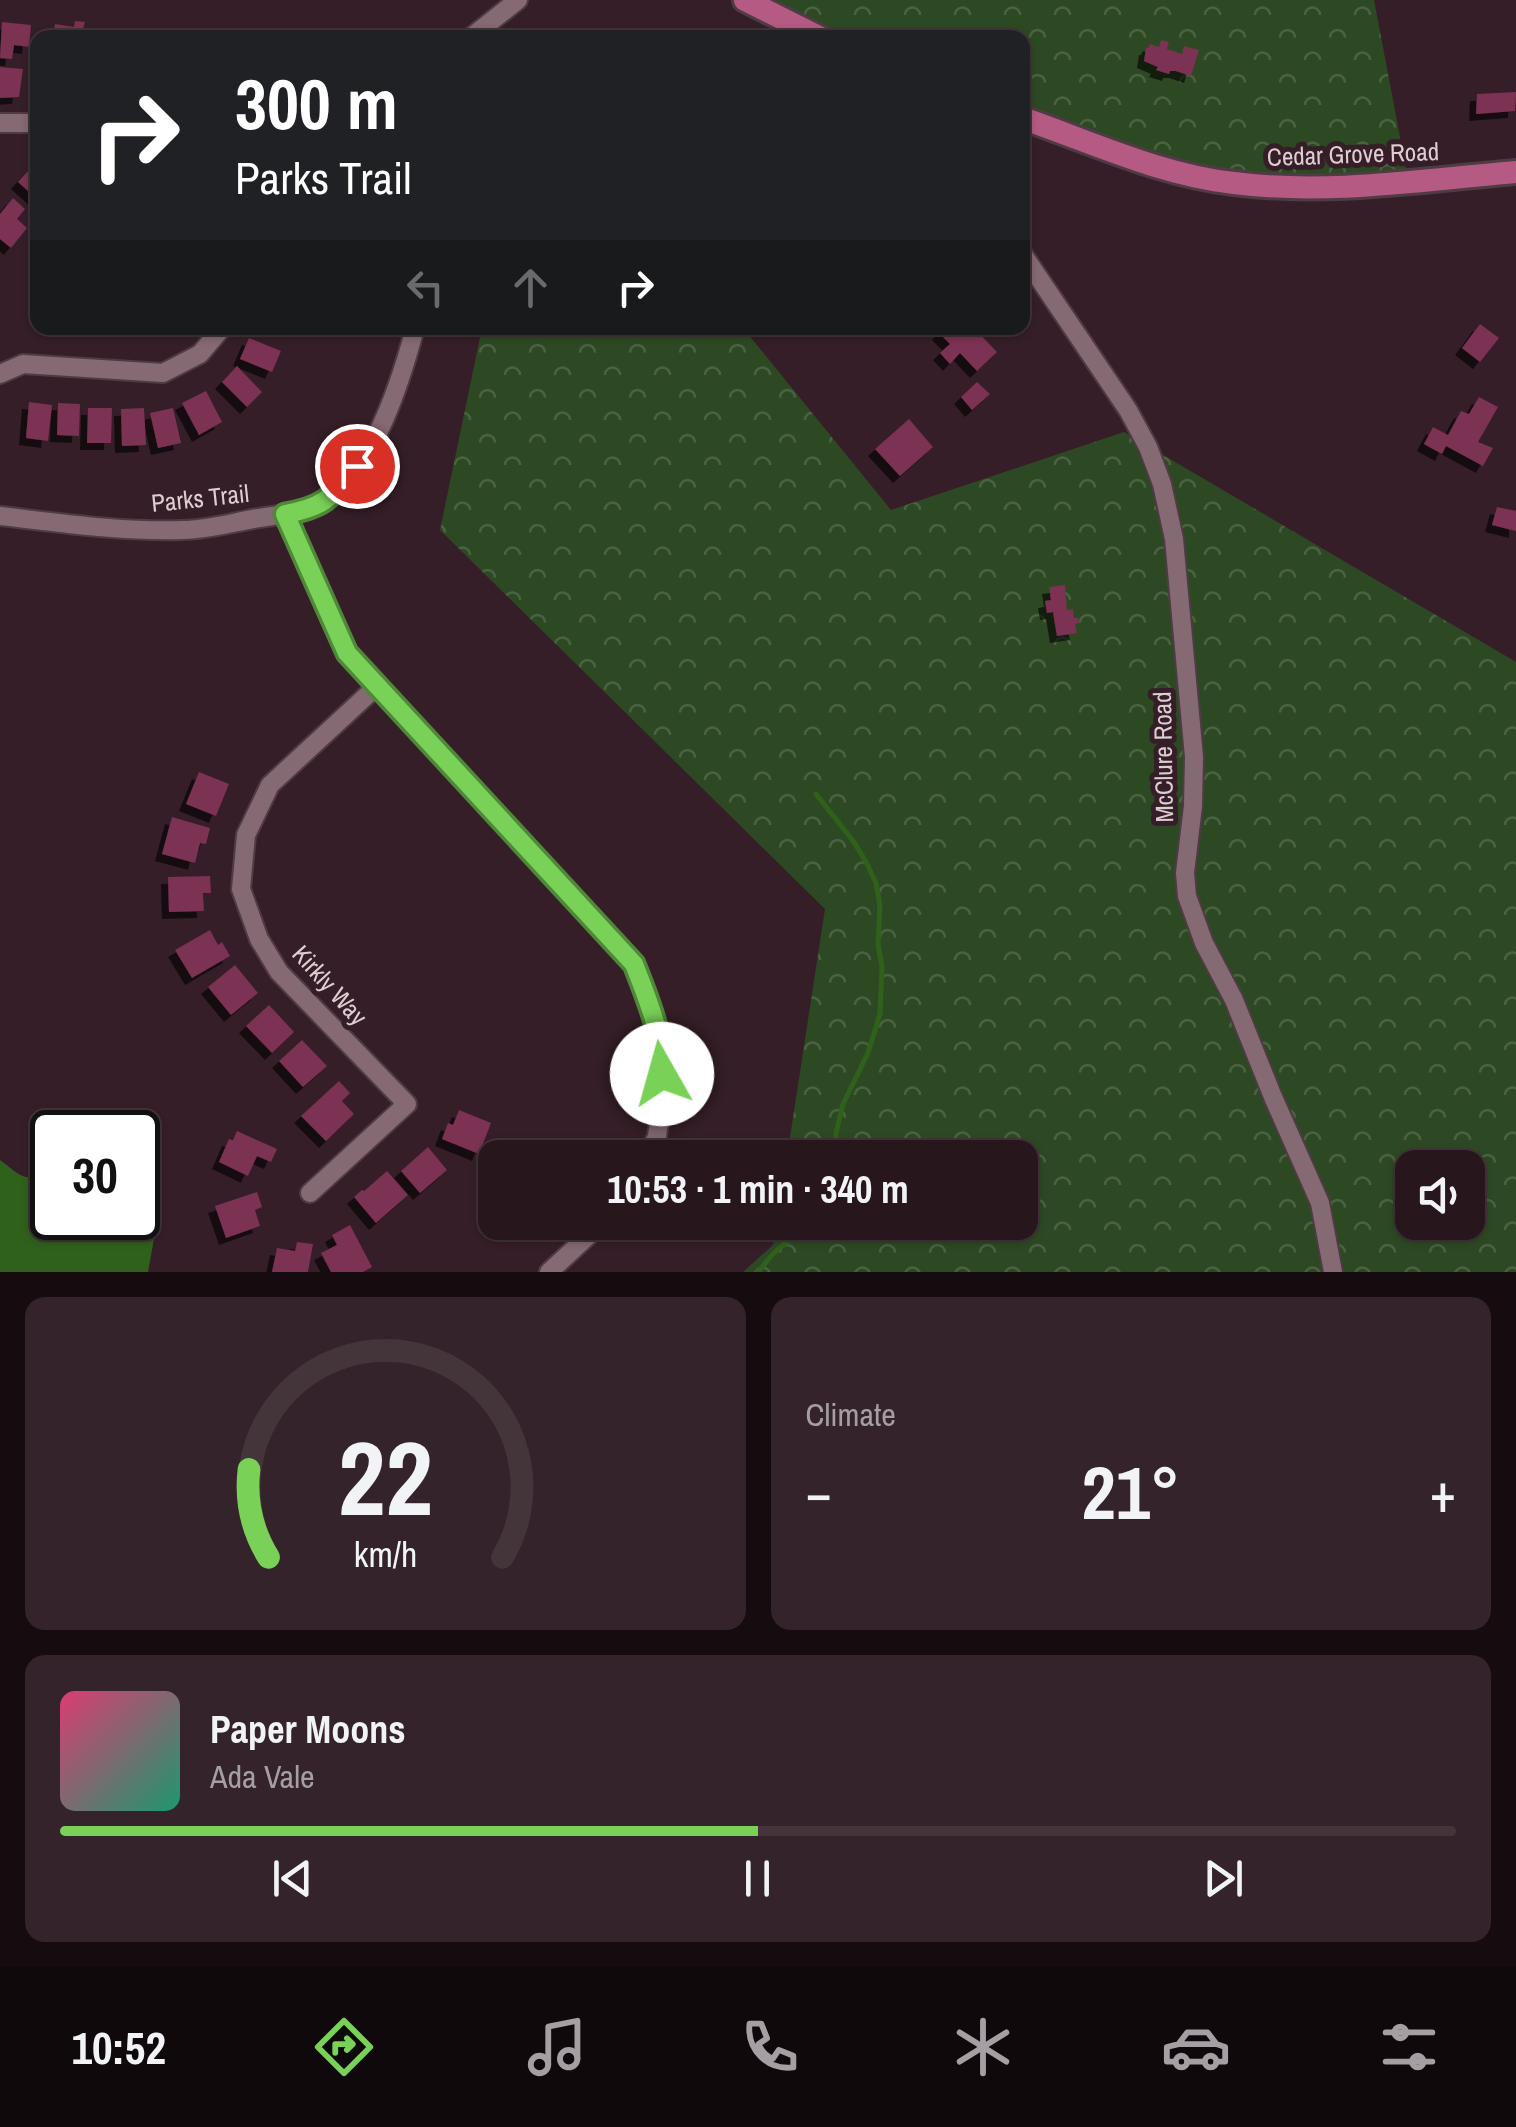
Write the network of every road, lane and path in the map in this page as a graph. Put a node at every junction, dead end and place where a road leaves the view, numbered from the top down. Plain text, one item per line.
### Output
1 (518, 0) edge
2 (745, 0) edge
3 (480, 30) edge
4 (805, 30) edge
5 (1030, 121) edge
6 (0, 123) edge
7 (30, 123) edge
8 (1516, 172) edge
9 (1030, 265) edge
10 (216, 335) edge
11 (413, 335) edge
12 (0, 374) edge
13 (285, 514) junction
14 (0, 516) edge
15 (377, 686) junction
16 (655, 1140) edge
17 (310, 1193) dead end
18 (584, 1240) edge
19 (549, 1272) edge
20 (1333, 1272) edge

1 - 3 street
2 - 4 main road
5 - 8 main road, Cedar Grove Road
6 - 7 street
9 - 20 street, McClure Road
10 - 12 street
11 - 13 street, Parks Trail
13 - 14 street, Parks Trail
13 - 15 street
15 - 16 street
15 - 17 street, Kirkly Way
18 - 19 street

